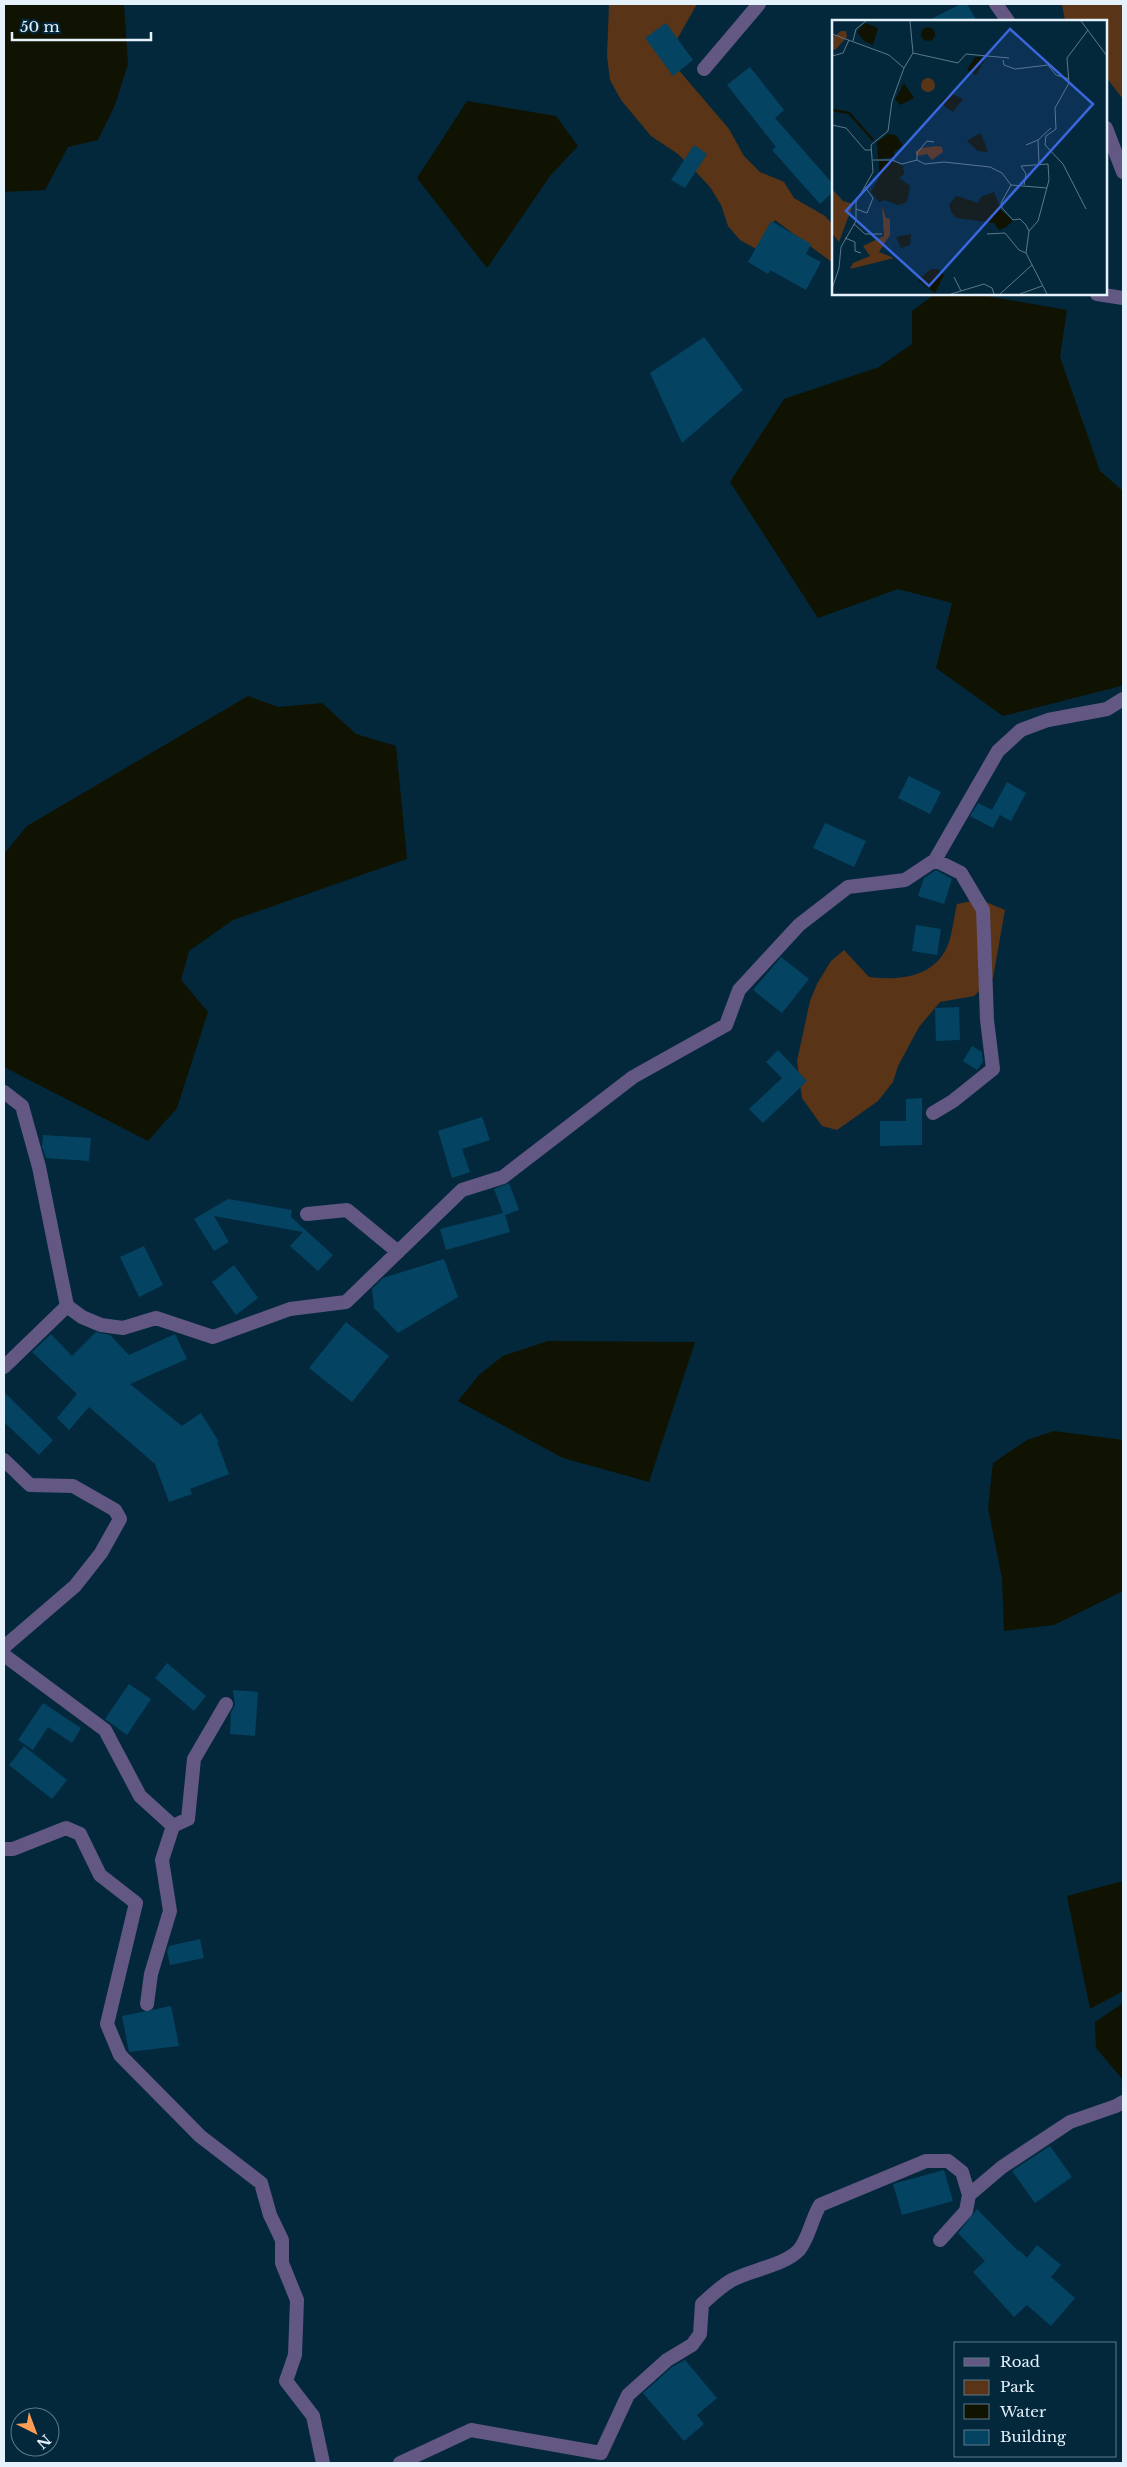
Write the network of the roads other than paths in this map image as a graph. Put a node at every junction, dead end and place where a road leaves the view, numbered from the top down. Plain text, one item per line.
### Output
1 (759, 4) edge
2 (996, 4) edge
3 (1007, 20) edge
4 (704, 69) dead end
5 (1107, 131) edge
6 (1123, 172) edge
7 (1104, 295) edge
8 (1123, 298) edge
9 (1123, 699) edge
10 (935, 860) junction
11 (4, 1092) edge
12 (933, 1113) dead end
13 (308, 1214) dead end
14 (398, 1252) junction
15 (67, 1306) junction
16 (4, 1367) edge
17 (4, 1460) edge
18 (4, 1648) edge
19 (4, 1655) edge
20 (226, 1704) dead end
21 (173, 1826) junction
22 (4, 1849) edge
23 (147, 2004) dead end
24 (1123, 2102) edge
25 (969, 2195) junction
26 (940, 2240) dead end
27 (323, 2463) edge
28 (400, 2463) edge

1 - 4 street
2 - 3 street
5 - 6 street
7 - 8 street
9 - 10 street
10 - 12 street
10 - 14 street
11 - 15 street
13 - 14 street
14 - 15 street
15 - 16 street
17 - 18 street
19 - 21 street
20 - 21 street
21 - 23 street
22 - 27 street
24 - 25 street
25 - 26 street
25 - 28 street

